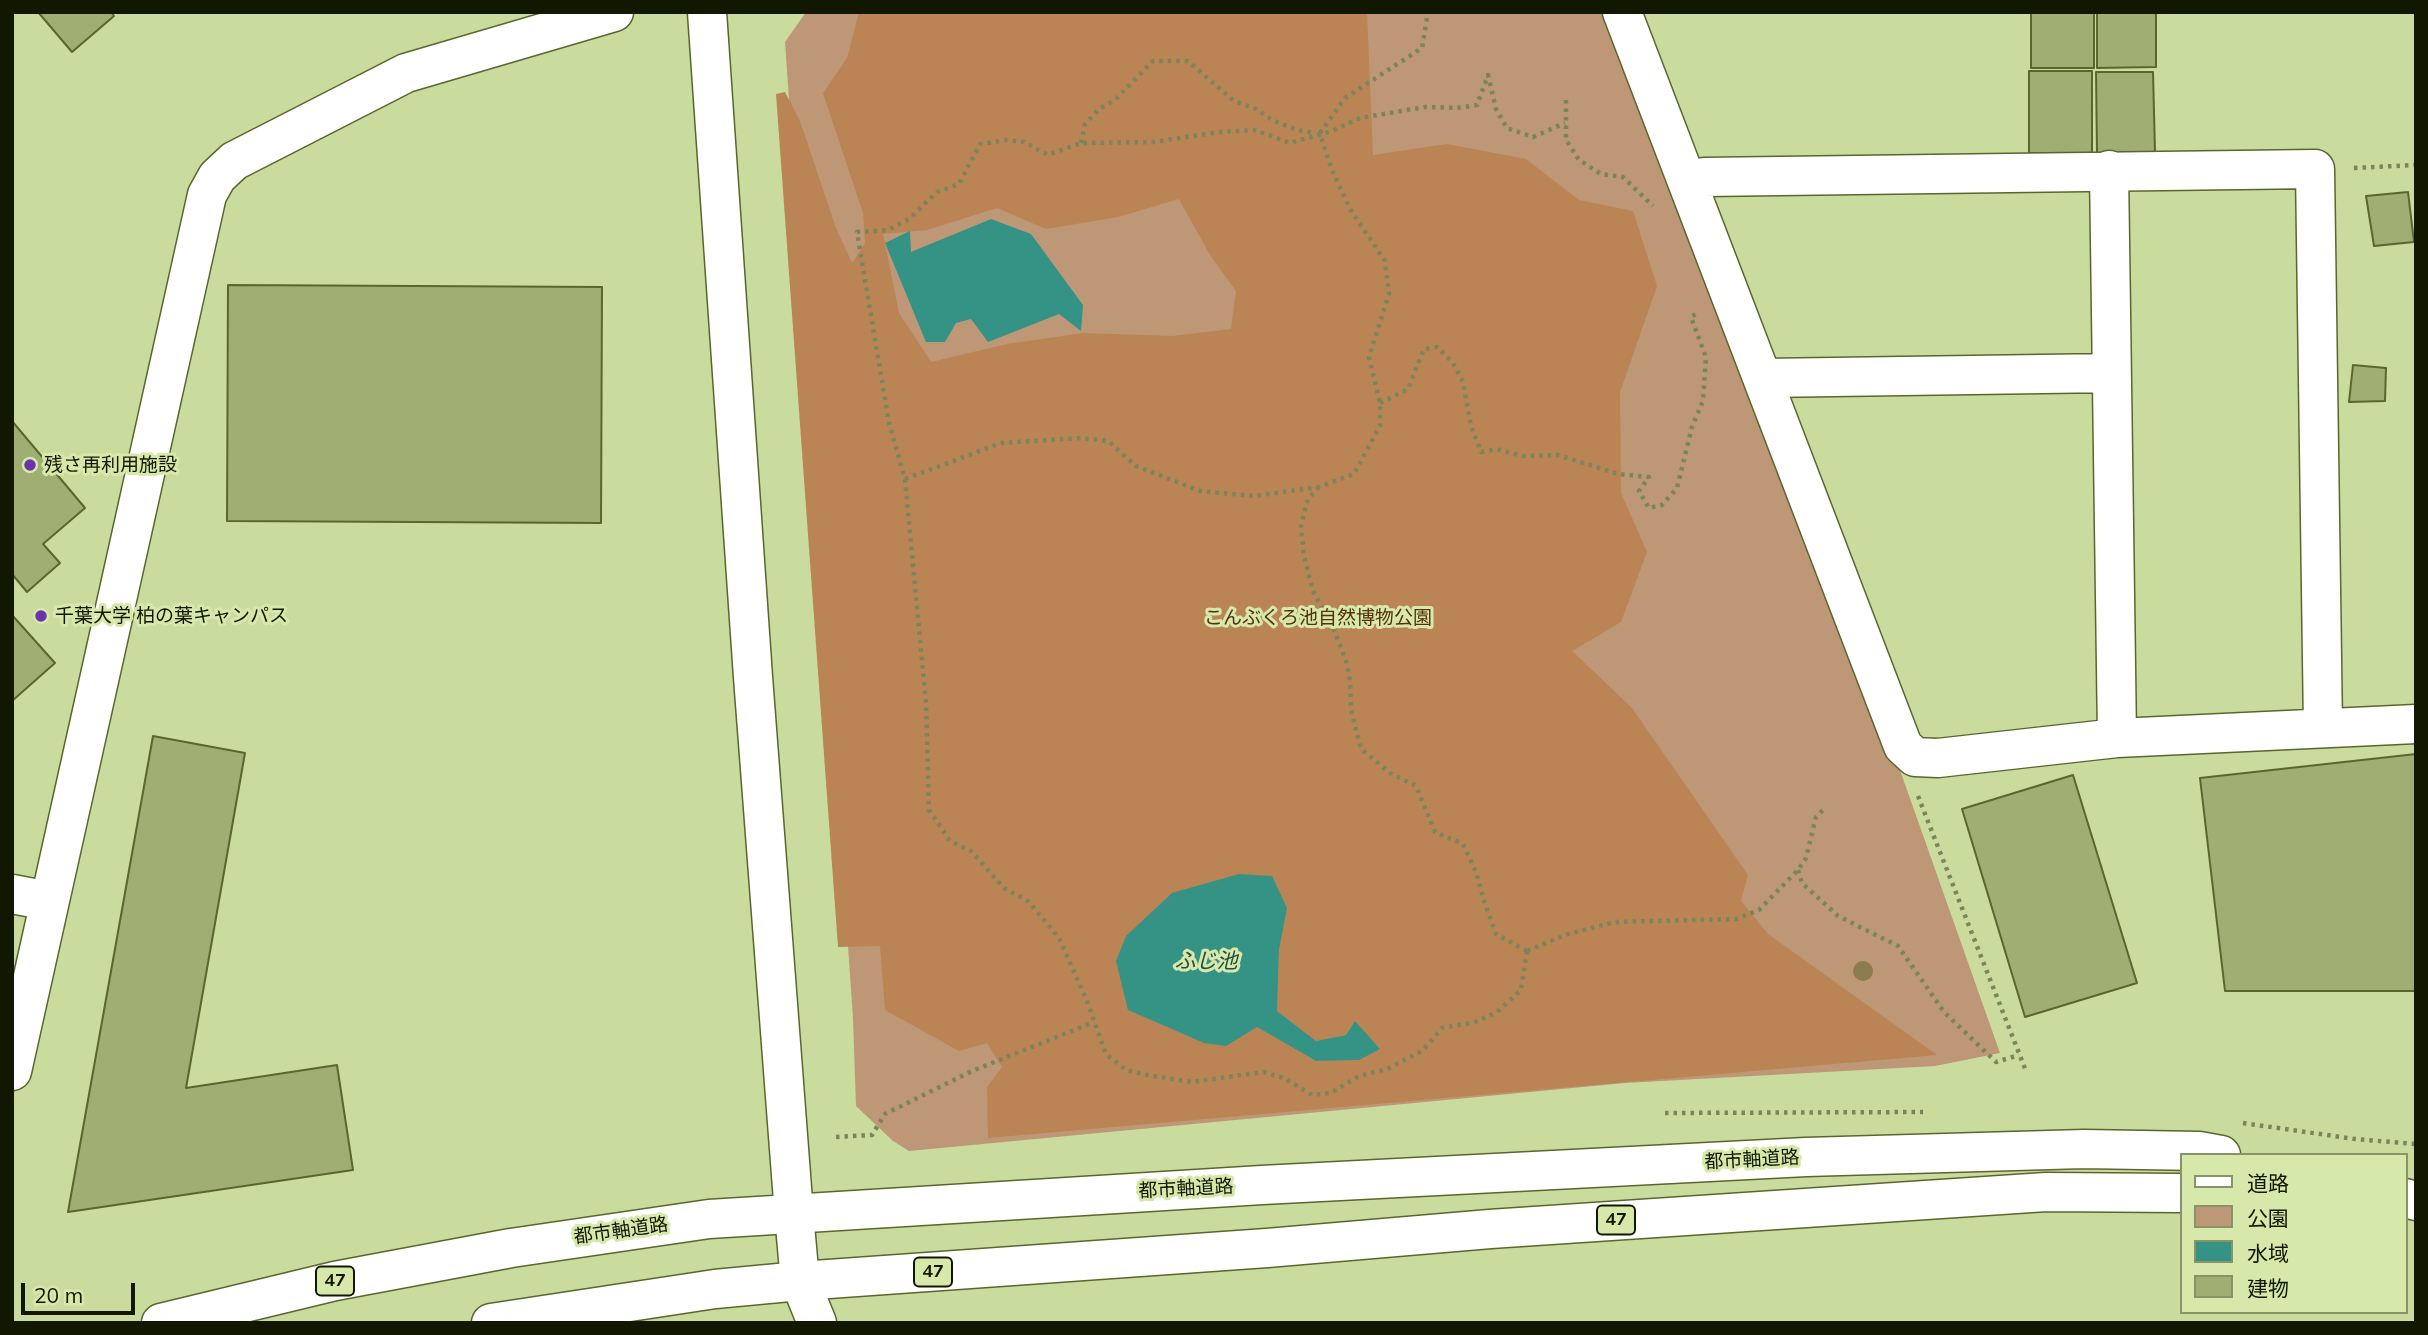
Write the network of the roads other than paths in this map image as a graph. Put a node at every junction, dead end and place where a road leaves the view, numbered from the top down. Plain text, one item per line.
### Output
1 (614, 12) edge
2 (707, 12) edge
3 (1622, 12) edge
4 (2109, 170) junction
5 (1687, 181) junction
6 (2111, 373) junction
7 (1764, 378) junction
8 (2416, 724) edge
9 (2323, 728) junction
10 (2117, 738) junction
11 (12, 894) edge
12 (49, 901) junction
13 (12, 1071) edge
14 (2206, 1153) edge
15 (2180, 1193) edge
16 (794, 1213) junction
17 (800, 1281) junction
18 (161, 1323) edge
19 (491, 1323) edge
20 (786, 1323) edge
21 (817, 1323) edge

1 - 12 street
2 - 16 street
3 - 5 street
4 - 5 street
4 - 6 street
4 - 9 street
5 - 7 street
6 - 7 street
6 - 10 street
7 - 10 street
8 - 9 street
9 - 10 street
11 - 12 street
12 - 13 street
14 - 16 street, 都市軸道路 / 47
15 - 17 street, 47
16 - 17 street
16 - 18 street, 都市軸道路 / 47
17 - 19 street, 47
17 - 20 street
17 - 21 street

